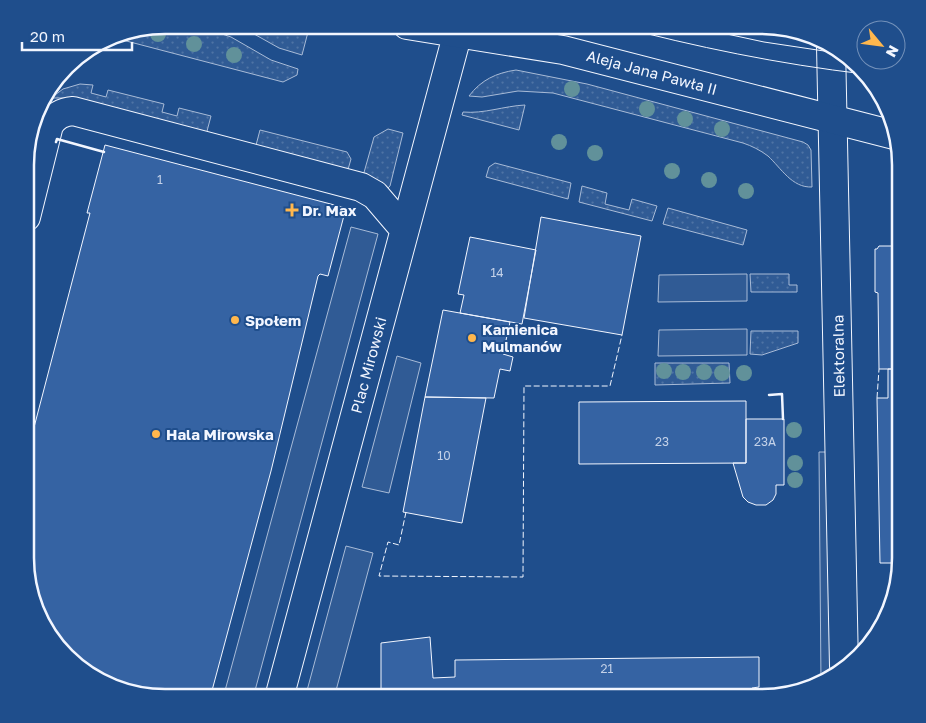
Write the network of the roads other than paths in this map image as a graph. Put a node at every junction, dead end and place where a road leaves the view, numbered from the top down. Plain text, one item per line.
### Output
1 (457, 34) edge
2 (470, 34) edge
3 (830, 53) edge
4 (832, 120) junction
5 (889, 135) edge
6 (34, 184) edge
7 (404, 229) junction
8 (844, 660) edge
9 (281, 689) edge

1 - 7 street, Plac Mirowski
2 - 4 street, Aleja Jana Pawła II
3 - 4 street, Elektoralna
4 - 5 street, Aleja Jana Pawła II
4 - 8 street, Elektoralna
6 - 7 street
7 - 9 street, Plac Mirowski

